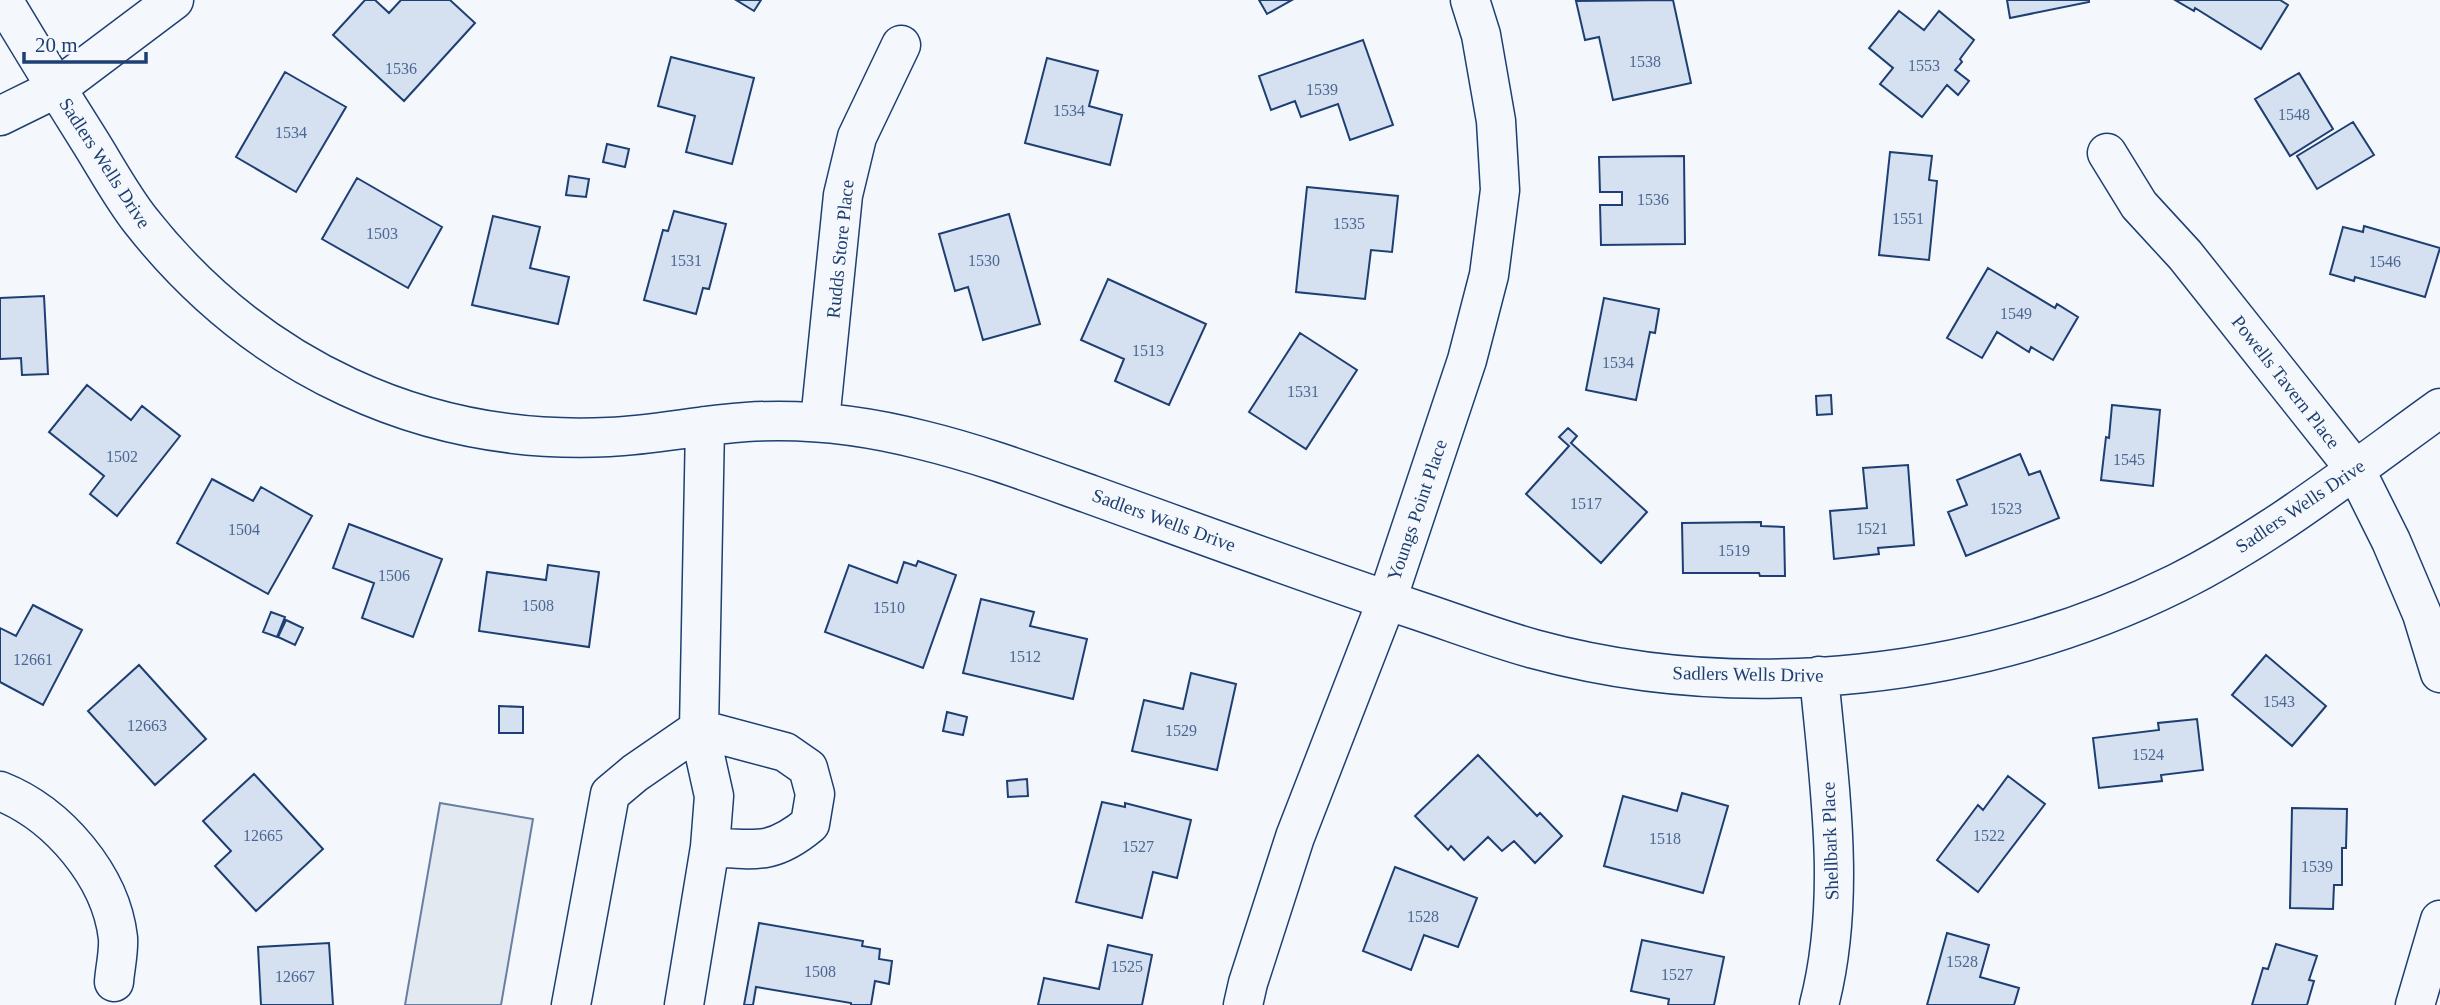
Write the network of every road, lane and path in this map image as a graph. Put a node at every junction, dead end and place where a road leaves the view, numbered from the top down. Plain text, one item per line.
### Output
1 (3, 0) edge
2 (174, 0) edge
3 (1470, 0) edge
4 (901, 45) dead end
5 (57, 88) junction
6 (0, 116) edge
7 (2107, 153) dead end
8 (2440, 408) edge
9 (820, 421) junction
10 (705, 426) junction
11 (2355, 469) junction
12 (1387, 600) junction
13 (2440, 673) edge
14 (1819, 676) junction
15 (699, 729) junction
16 (0, 791) edge
17 (710, 847) junction
18 (2440, 920) edge
19 (114, 982) dead end
20 (571, 1005) edge
21 (684, 1005) edge
22 (1243, 1005) edge
23 (1819, 1005) edge
24 (2415, 1005) edge

1 - 5 street, Sadlers Wells Drive
2 - 5 street
3 - 12 street, Youngs Point Place
4 - 9 street, Rudds Store Place
5 - 6 street
5 - 10 street, Sadlers Wells Drive
7 - 11 street, Powells Tavern Place
8 - 11 street, Sadlers Wells Drive
9 - 10 street, Sadlers Wells Drive
9 - 12 street, Sadlers Wells Drive
10 - 15 street
11 - 13 street, Powells Tavern Place
11 - 14 street, Sadlers Wells Drive
12 - 14 street, Sadlers Wells Drive
12 - 22 street, Youngs Point Place
14 - 23 street, Shellbark Place
15 - 17 street
15 - 17 street
15 - 20 street
16 - 19 street
17 - 21 street
18 - 24 street

